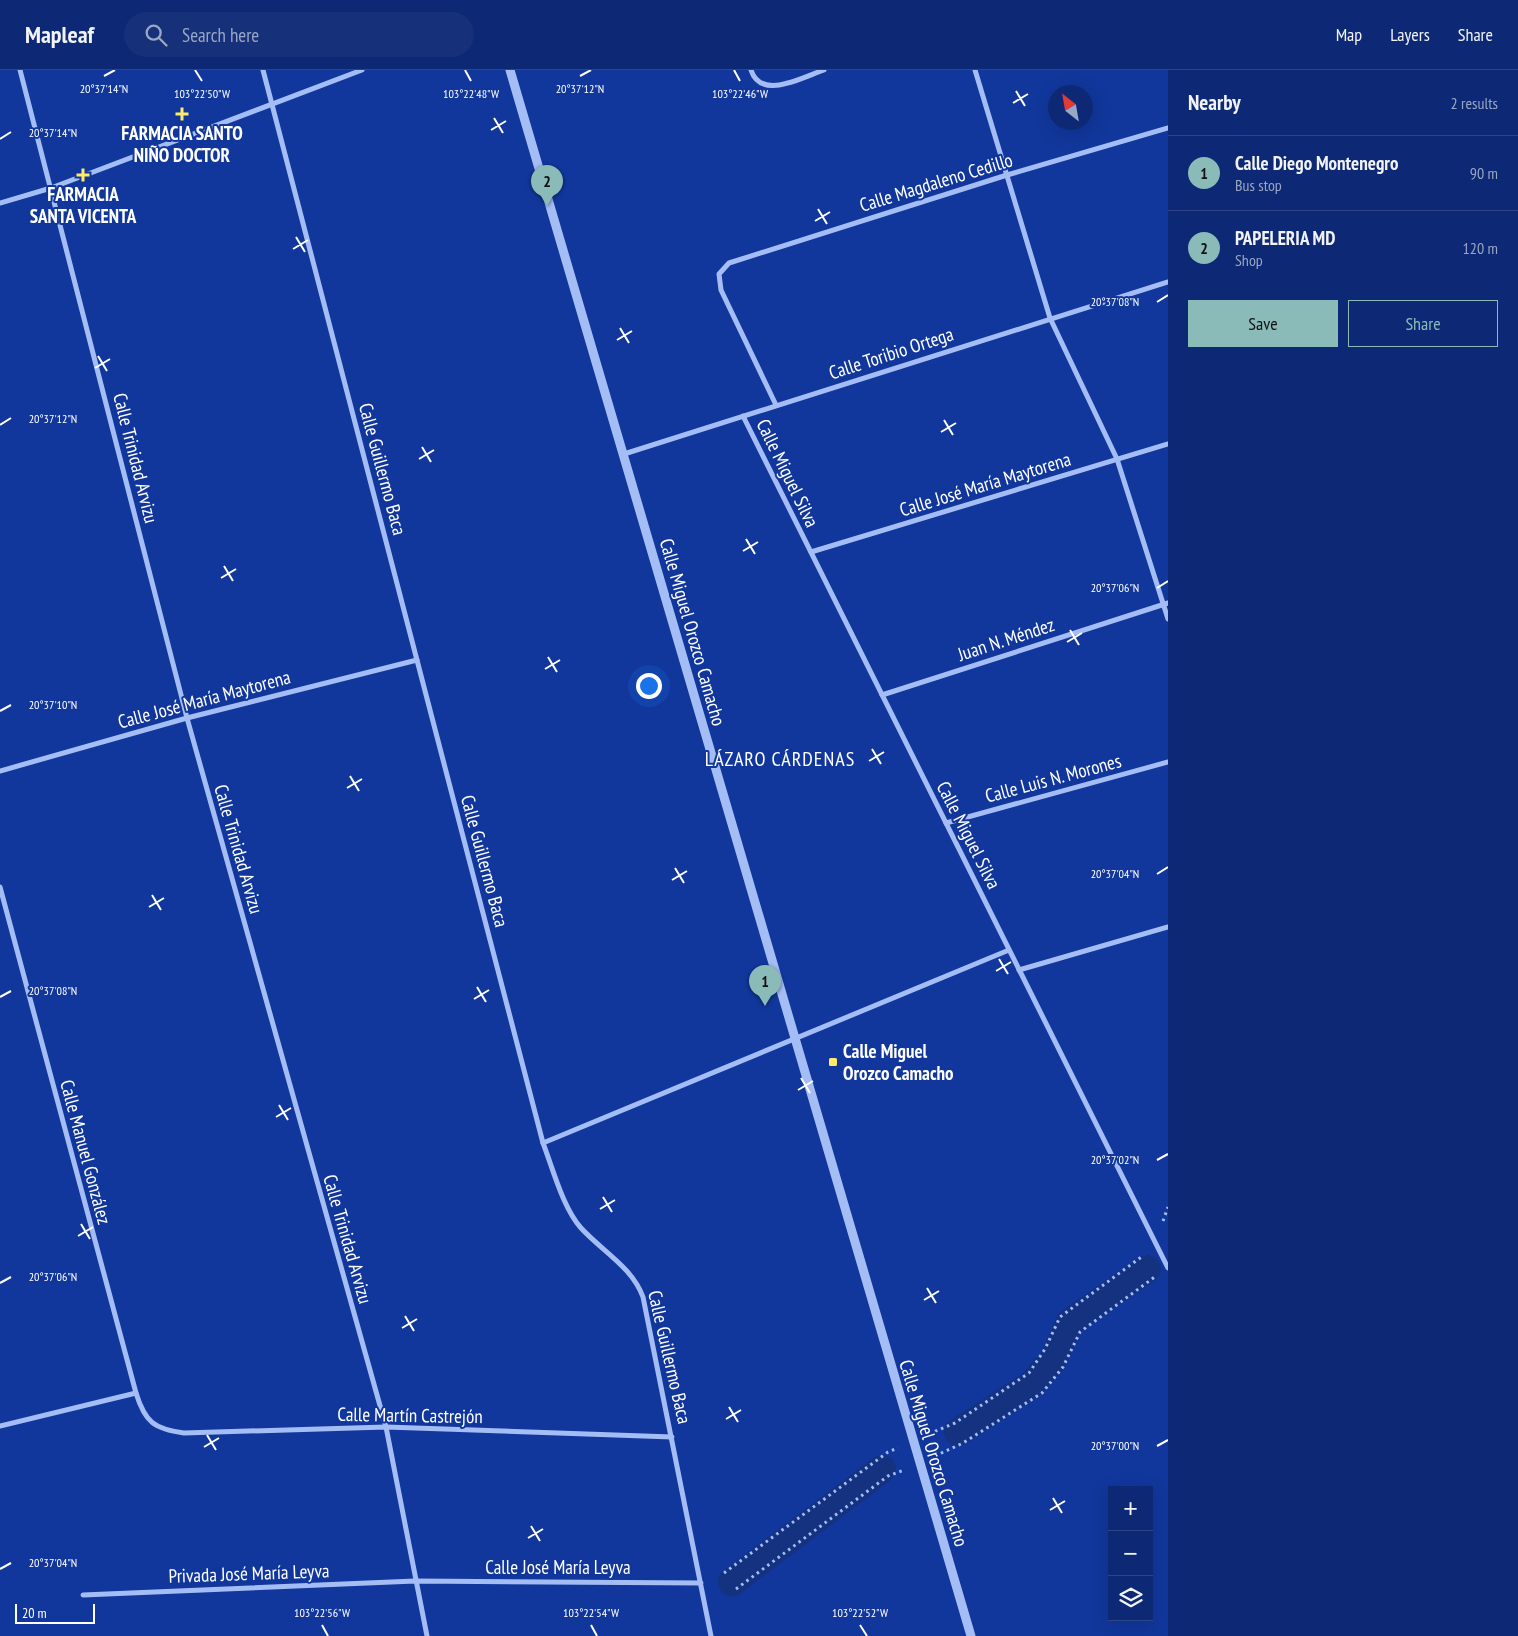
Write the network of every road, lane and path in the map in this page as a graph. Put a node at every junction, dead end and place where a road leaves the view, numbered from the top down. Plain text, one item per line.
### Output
1 (20, 70) edge
2 (263, 70) edge
3 (362, 70) edge
4 (510, 70) edge
5 (750, 70) edge
6 (824, 70) edge
7 (975, 70) edge
8 (272, 105) junction
9 (1168, 128) edge
10 (1007, 175) junction
11 (51, 188) junction
12 (0, 203) edge
13 (719, 274) joint
14 (1168, 282) edge
15 (1050, 318) junction
16 (776, 406) junction
17 (743, 416) junction
18 (1168, 444) edge
19 (624, 454) junction
20 (1117, 459) junction
21 (811, 552) junction
22 (1166, 604) edge
23 (1168, 619) edge
24 (417, 660) junction
25 (882, 695) junction
26 (187, 718) junction
27 (1168, 762) edge
28 (0, 771) edge
29 (946, 823) junction
30 (0, 887) edge
31 (1168, 928) edge
32 (1010, 950) junction
33 (1019, 970) junction
34 (795, 1038) junction
35 (543, 1143) junction
36 (1168, 1207) edge
37 (1156, 1245) junction
38 (1168, 1268) edge
39 (136, 1393) junction
40 (150, 1422) joint
41 (0, 1426) edge
42 (386, 1428) junction
43 (672, 1436) junction
44 (913, 1441) junction
45 (920, 1463) junction
46 (724, 1573) dead end
47 (415, 1581) junction
48 (701, 1583) junction
49 (736, 1589) dead end
50 (83, 1595) dead end
51 (427, 1636) edge
52 (711, 1636) edge
53 (971, 1636) edge

1 - 11 street, Calle Trinidad Arvizu
2 - 8 street, Calle Guillermo Baca
3 - 8 street
4 - 19 street, Calle Miguel Orozco Camacho
5 - 6 street
7 - 10 street
8 - 11 street
8 - 24 street, Calle Guillermo Baca
9 - 10 street, Calle Magdaleno Cedillo
10 - 13 street, Calle Magdaleno Cedillo
10 - 15 street
11 - 12 street
11 - 26 street, Calle Trinidad Arvizu
13 - 16 street, Calle Miguel Silva
14 - 15 street, Calle Toribio Ortega
15 - 16 street, Calle Toribio Ortega
15 - 20 street
16 - 17 street, Calle Toribio Ortega
17 - 19 street, Calle Toribio Ortega
17 - 21 street, Calle Miguel Silva
18 - 20 street, Calle José María Maytorena
19 - 34 street, Calle Miguel Orozco Camacho
20 - 21 street, Calle José María Maytorena
20 - 22 street
21 - 25 street, Calle Miguel Silva
22 - 23 street
22 - 25 street, Juan N. Méndez
24 - 26 street, Calle José María Maytorena
24 - 35 street, Calle Guillermo Baca
25 - 29 street, Calle Miguel Silva
26 - 28 street, Calle José María Maytorena
26 - 42 street, Calle Trinidad Arvizu
27 - 29 street, Calle Luis N. Morones
29 - 32 street, Calle Miguel Silva
30 - 39 street, Calle Manuel González
31 - 33 street
32 - 33 street, Calle Miguel Silva
32 - 34 street
33 - 37 street, Calle Miguel Silva
34 - 35 street
34 - 44 street, Calle Miguel Orozco Camacho
35 - 43 street, Calle Guillermo Baca
36 - 37 path
37 - 38 street, Calle Miguel Silva
37 - 44 path
38 - 45 path
39 - 40 street, Calle Manuel González
39 - 41 street
40 - 42 street, Calle Martín Castrejón
42 - 43 street, Calle Martín Castrejón
42 - 47 street, Calle Trinidad Arvizu
43 - 48 street, Calle Guillermo Baca
44 - 45 street, Calle Miguel Orozco Camacho
44 - 46 path
45 - 49 path
45 - 53 street, Calle Miguel Orozco Camacho
47 - 48 street, Calle José María Leyva
47 - 50 street, Privada José María Leyva
47 - 51 street, Calle Trinidad Arvizu
48 - 52 street, Calle Guillermo Baca

